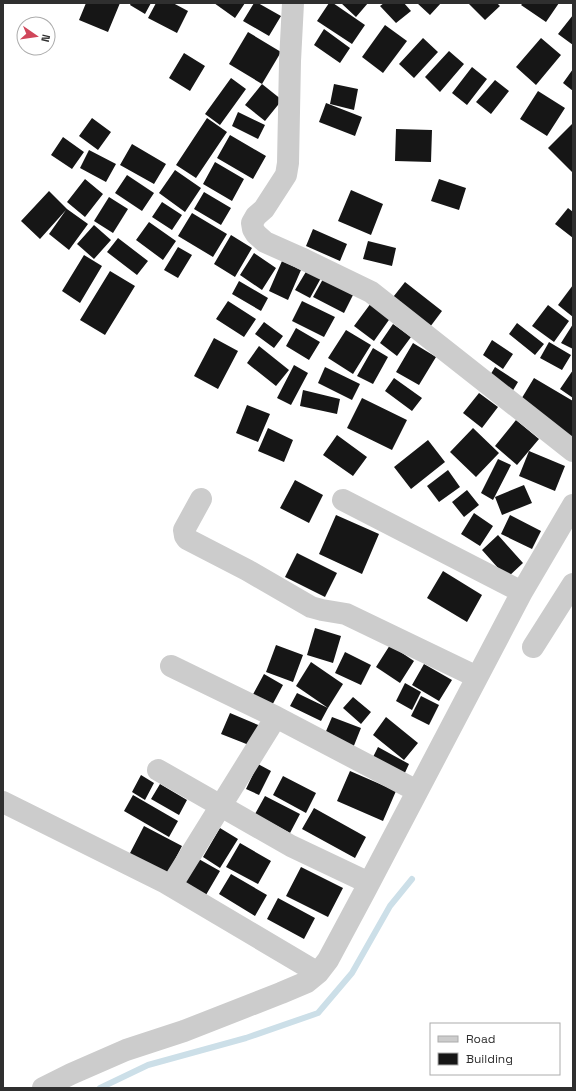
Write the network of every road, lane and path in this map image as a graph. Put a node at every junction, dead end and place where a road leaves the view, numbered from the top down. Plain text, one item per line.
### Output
1 (294, 3) edge
2 (573, 451) edge
3 (201, 499) dead end
4 (343, 500) dead end
5 (573, 505) edge
6 (573, 584) edge
7 (522, 592) junction
8 (533, 647) dead end
9 (171, 666) dead end
10 (477, 678) junction
11 (276, 717) junction
12 (158, 770) dead end
13 (417, 791) junction
14 (3, 802) edge
15 (220, 805) junction
16 (369, 883) junction
17 (170, 886) junction
18 (318, 973) junction
19 (43, 1088) edge

1 - 2 street
3 - 10 street
4 - 7 street
5 - 7 street
6 - 8 street
7 - 10 street
9 - 11 street
10 - 13 street
11 - 13 street
11 - 15 street
12 - 15 street
13 - 16 street
14 - 17 street
15 - 16 street
15 - 17 street
16 - 18 street
17 - 18 street
18 - 19 street

